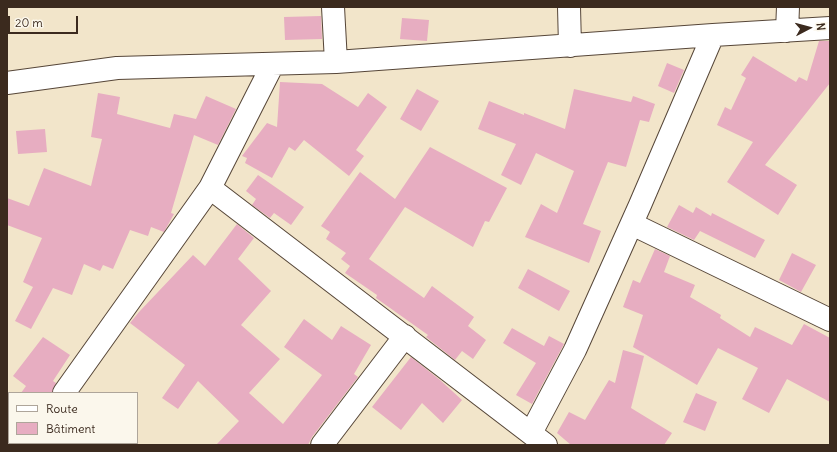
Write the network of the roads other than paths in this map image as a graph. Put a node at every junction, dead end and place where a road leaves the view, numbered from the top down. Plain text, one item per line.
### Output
1 (333, 7) edge
2 (569, 7) edge
3 (788, 7) edge
4 (830, 28) edge
5 (788, 31) junction
6 (713, 35) junction
7 (570, 46) junction
8 (336, 62) junction
9 (274, 64) junction
10 (7, 83) edge
11 (210, 188) junction
12 (632, 224) junction
13 (830, 320) edge
14 (405, 336) junction
15 (65, 392) edge
16 (538, 439) edge
17 (322, 445) edge

1 - 8 street
2 - 7 street
3 - 5 street
4 - 5 street
5 - 6 street
6 - 7 street
6 - 12 street
7 - 8 street
8 - 9 street
9 - 10 street
9 - 11 street
11 - 14 street
11 - 15 street
12 - 13 street
12 - 16 street
14 - 16 street
14 - 17 street

